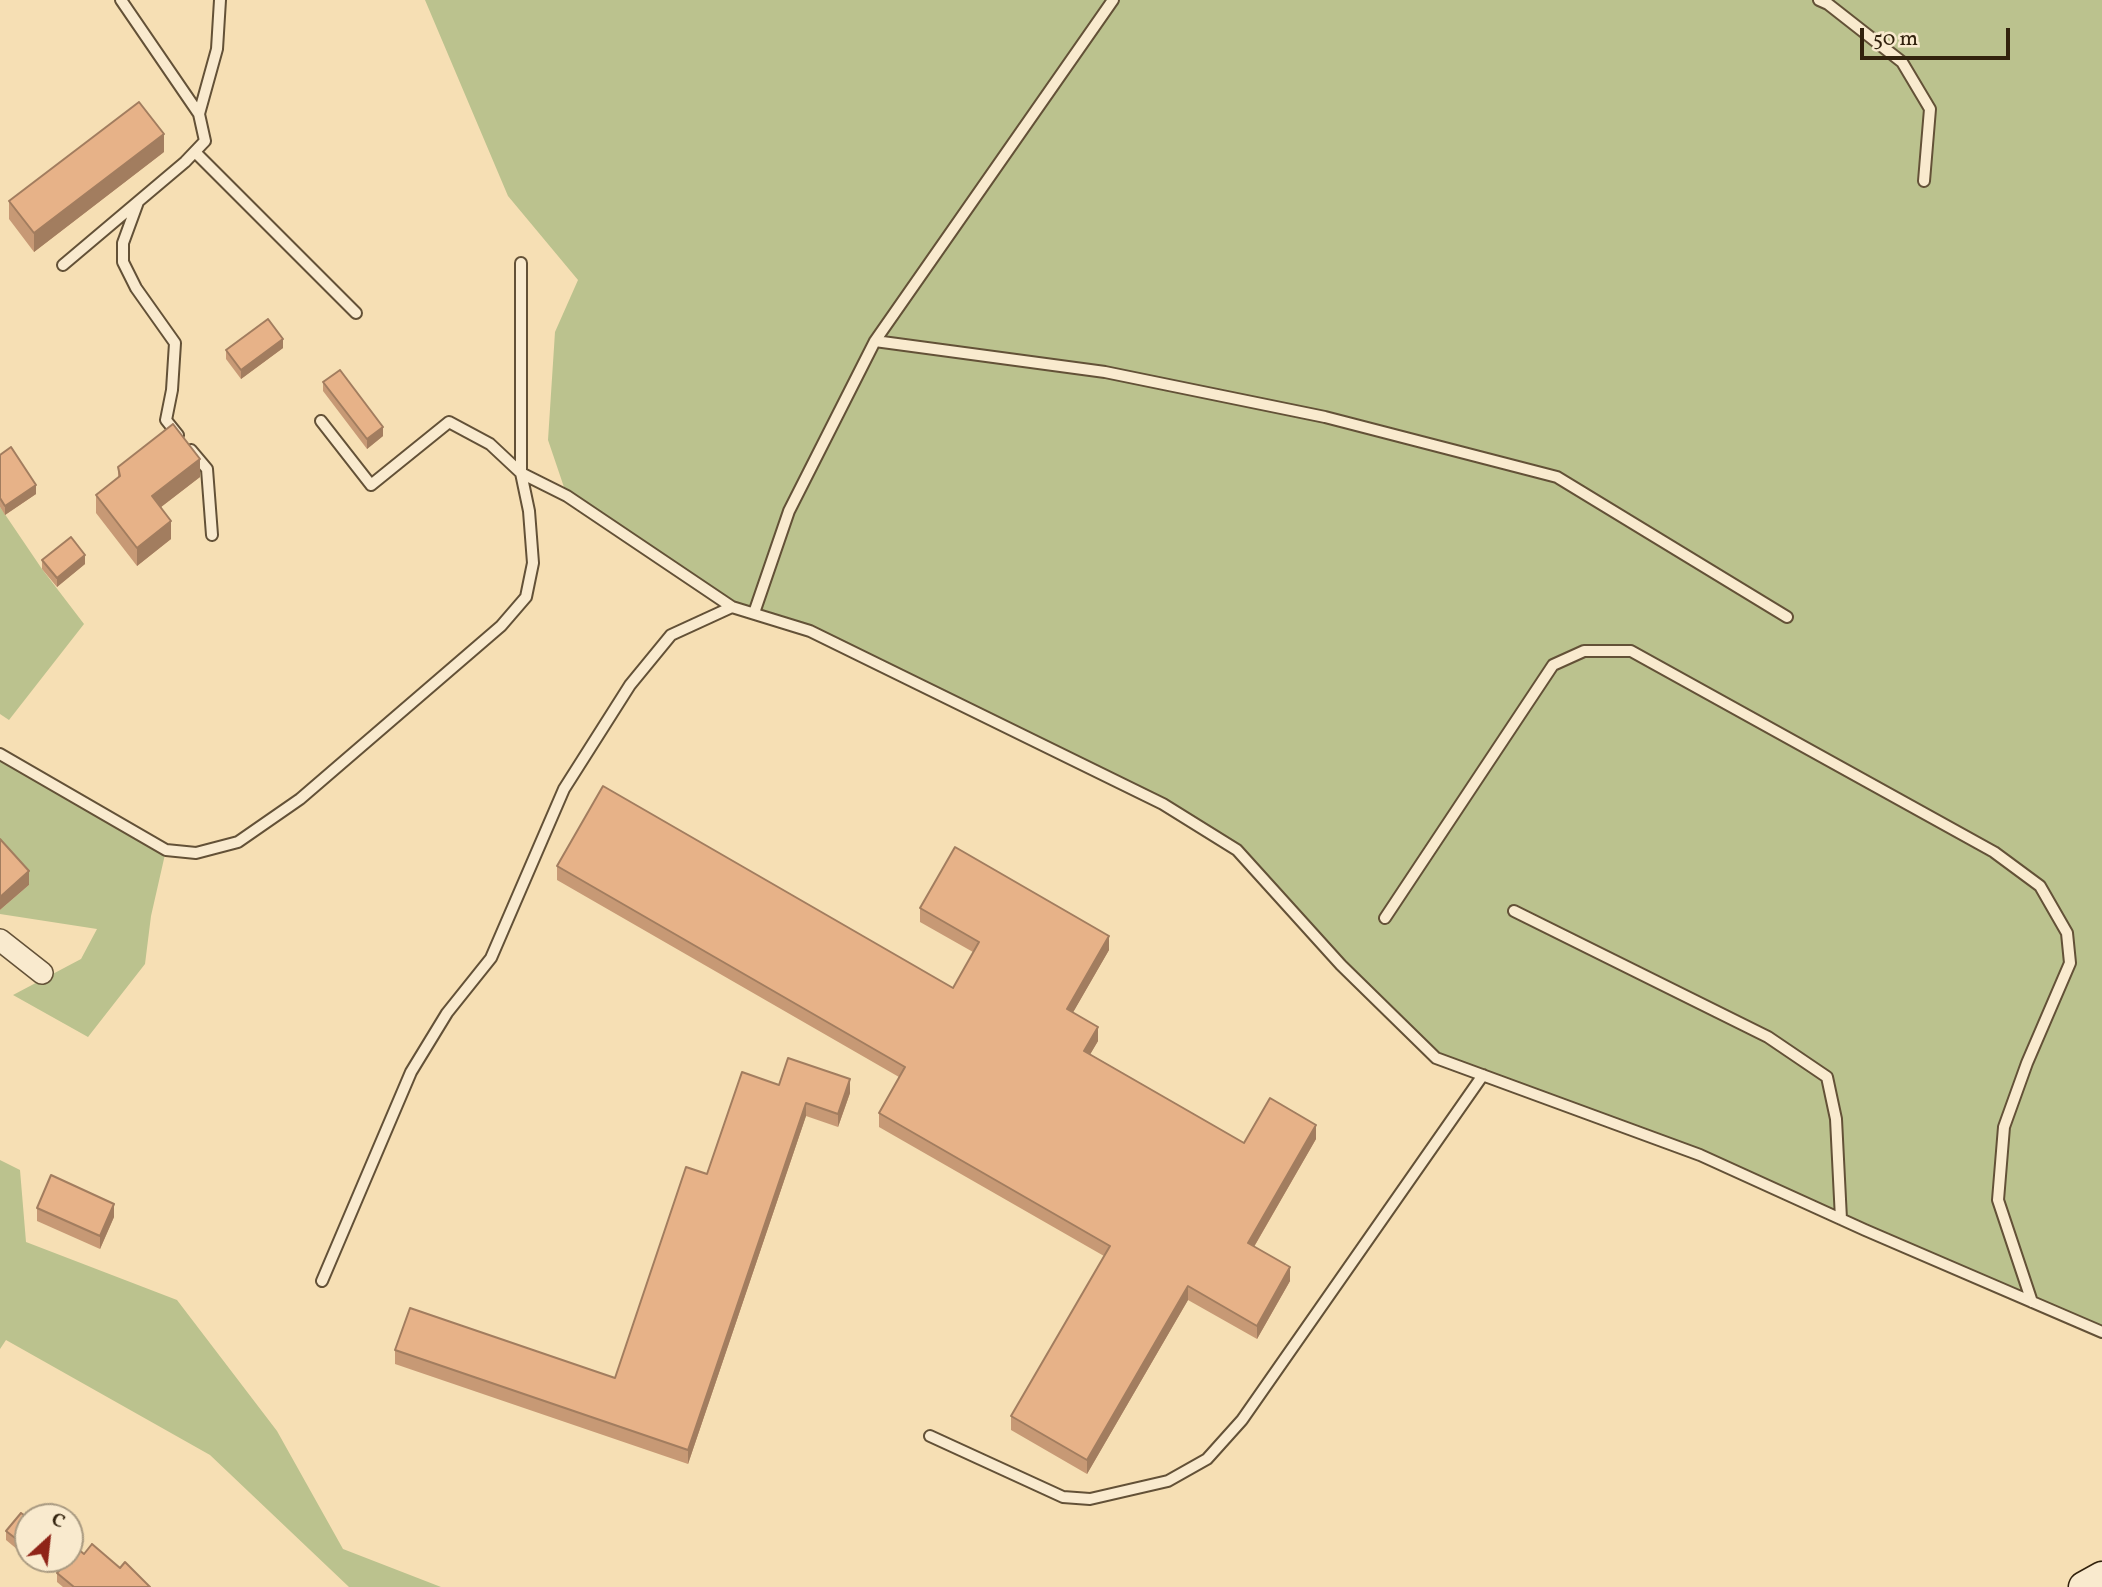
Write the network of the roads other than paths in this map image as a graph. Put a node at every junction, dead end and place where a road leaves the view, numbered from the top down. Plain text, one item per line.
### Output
1 (121, 0) edge
2 (220, 0) edge
3 (1113, 0) edge
4 (1819, 0) edge
5 (199, 114) junction
6 (195, 152) junction
7 (1924, 181) dead end
8 (138, 202) junction
9 (521, 263) dead end
10 (63, 265) dead end
11 (356, 313) dead end
12 (875, 341) junction
13 (321, 421) dead end
14 (521, 474) junction
15 (212, 535) dead end
16 (732, 607) junction
17 (754, 614) junction
18 (1787, 617) dead end
19 (0, 754) edge
20 (1514, 911) dead end
21 (1385, 918) dead end
22 (0, 940) edge
23 (42, 973) dead end
24 (1483, 1075) junction
25 (1842, 1219) junction
26 (322, 1281) dead end
27 (2032, 1302) junction
28 (2102, 1332) edge
29 (930, 1436) dead end
30 (2102, 1577) edge
31 (2084, 1587) edge

1 - 5 lane
2 - 5 lane
3 - 12 lane
4 - 7 lane
5 - 6 lane
6 - 8 lane
6 - 11 lane
8 - 10 lane
8 - 15 lane
9 - 14 lane
12 - 17 lane
12 - 18 lane
13 - 14 lane
14 - 16 lane
14 - 19 lane
16 - 17 lane
16 - 26 lane
17 - 24 lane
20 - 25 lane
21 - 27 lane
22 - 23 street
24 - 25 lane
24 - 29 lane
25 - 27 lane
27 - 28 lane
30 - 31 main road

